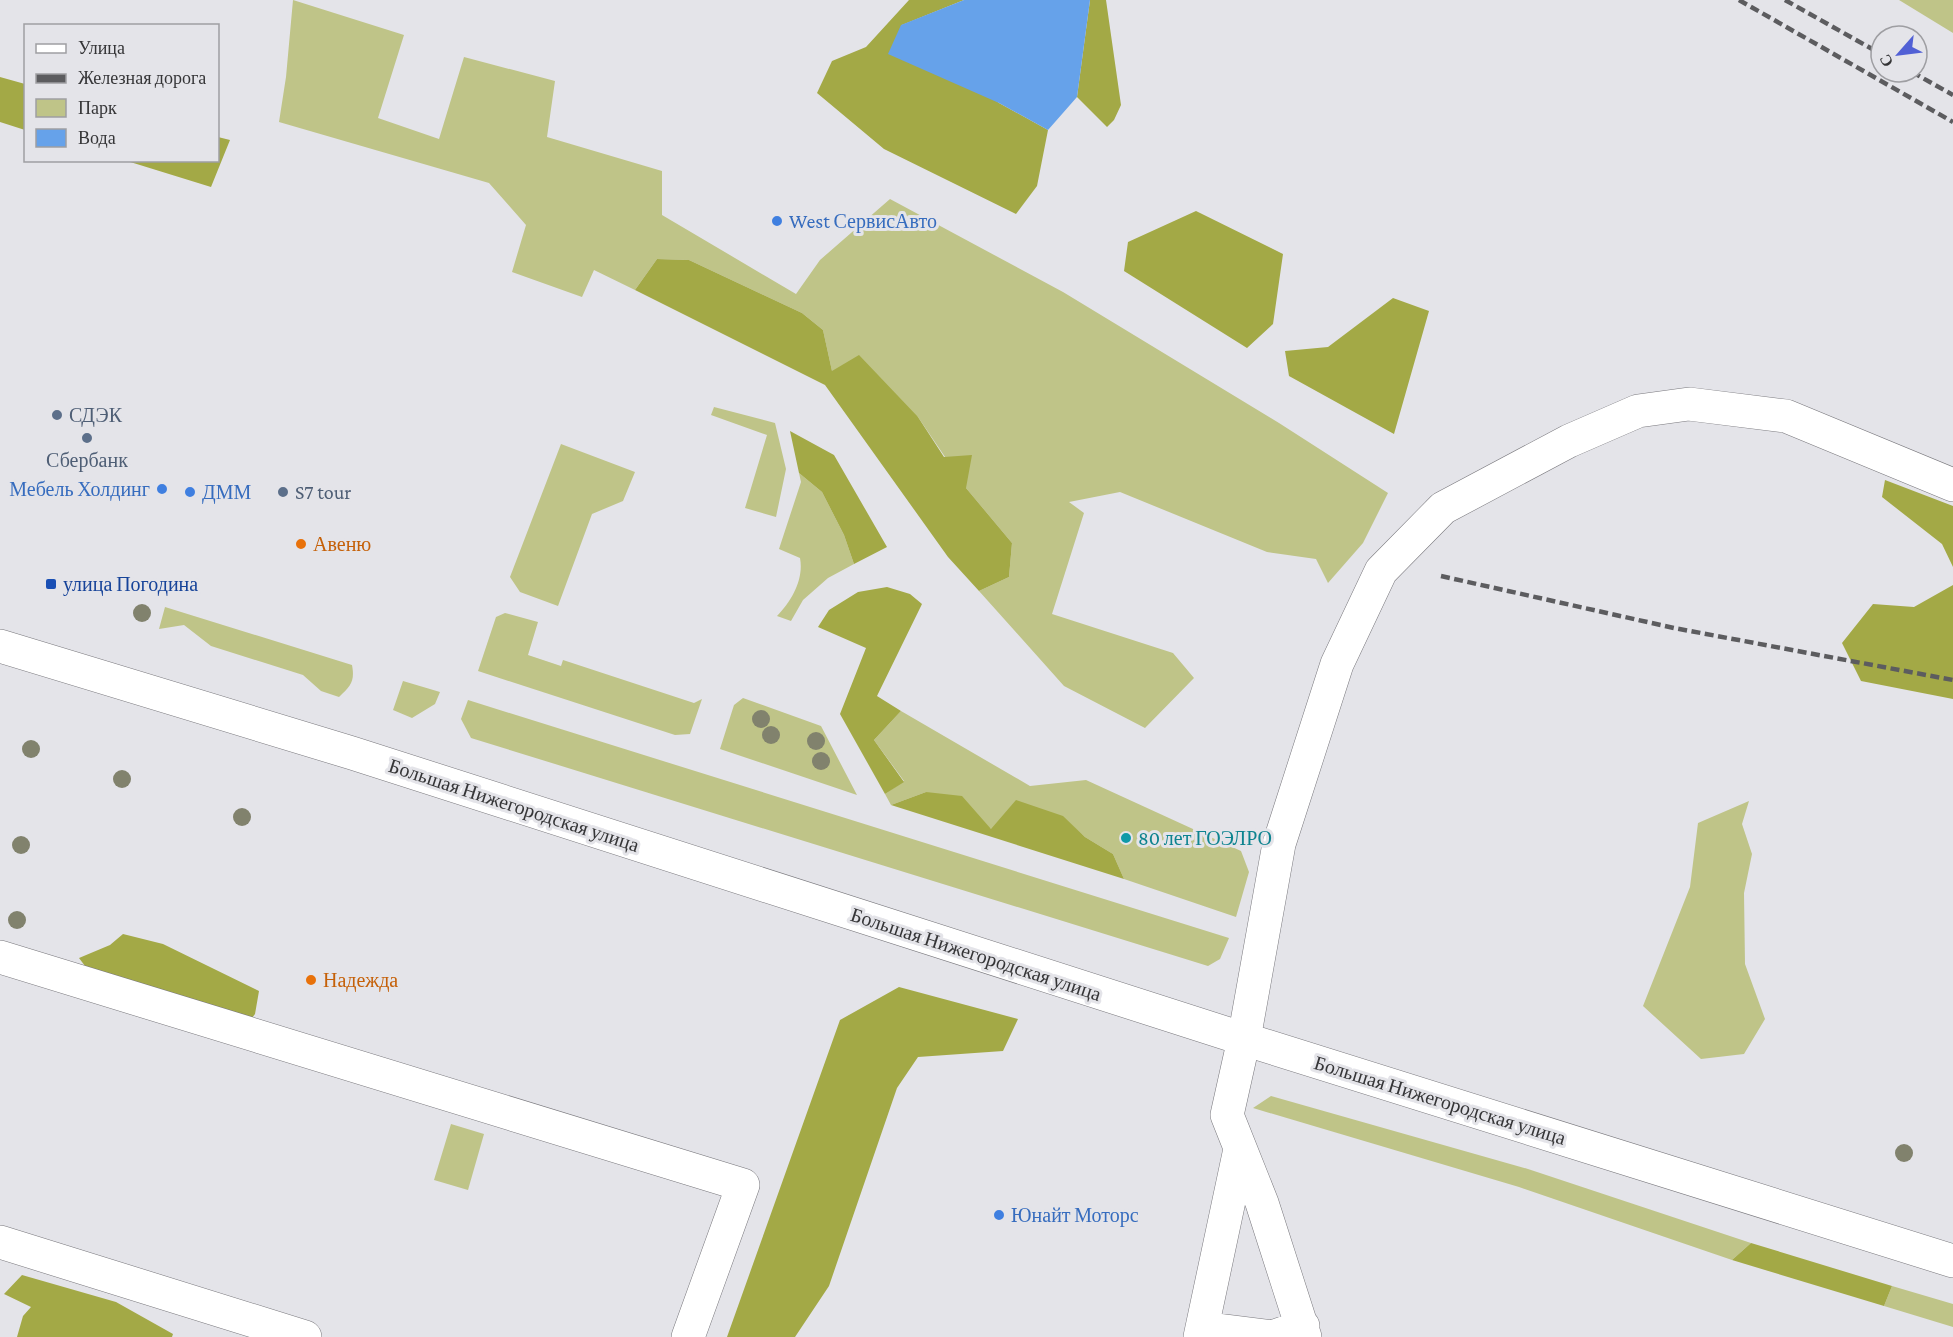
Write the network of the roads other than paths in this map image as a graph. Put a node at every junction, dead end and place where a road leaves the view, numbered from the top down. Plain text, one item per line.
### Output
1 (1953, 485) edge
2 (0, 646) edge
3 (0, 957) edge
4 (1244, 1039) junction
5 (1240, 1149) junction
6 (0, 1242) edge
7 (1953, 1261) edge
8 (1304, 1331) edge
9 (1201, 1333) edge
10 (305, 1337) edge
11 (688, 1337) edge

1 - 4 main road
2 - 4 main road, Большая Нижегородская улица
3 - 11 main road
4 - 5 main road
4 - 7 main road, Большая Нижегородская улица
5 - 8 main road
5 - 9 main road
6 - 10 main road
8 - 9 main road

